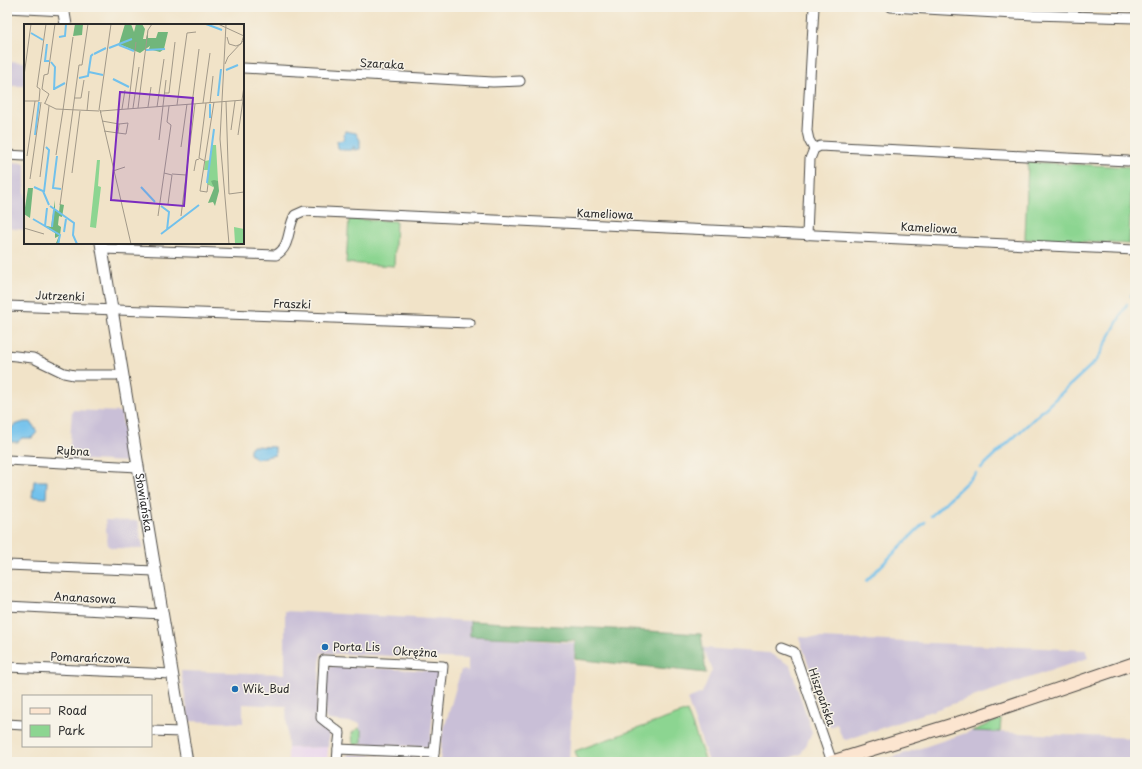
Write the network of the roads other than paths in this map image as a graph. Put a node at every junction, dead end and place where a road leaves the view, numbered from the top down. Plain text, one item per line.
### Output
1 (814, 7) edge
2 (891, 7) edge
3 (7, 8) edge
4 (63, 9) edge
5 (1135, 18) edge
6 (66, 24) edge
7 (244, 68) edge
8 (520, 81) dead end
9 (814, 149) junction
10 (7, 155) edge
11 (24, 156) edge
12 (1128, 161) dead end
13 (807, 235) junction
14 (102, 246) edge
15 (1135, 250) edge
16 (7, 306) edge
17 (112, 310) junction
18 (470, 323) dead end
19 (7, 355) edge
20 (123, 375) junction
21 (7, 460) edge
22 (138, 467) junction
23 (7, 565) edge
24 (155, 571) junction
25 (7, 606) edge
26 (162, 614) junction
27 (782, 647) dead end
28 (1135, 663) edge
29 (7, 667) edge
30 (172, 674) junction
31 (967, 720) junction
32 (7, 724) edge
33 (22, 725) edge
34 (152, 731) edge
35 (182, 732) junction
36 (338, 749) junction
37 (434, 758) edge
38 (187, 762) edge
39 (337, 762) edge
40 (831, 762) edge
41 (856, 762) edge

1 - 9 street
2 - 5 street
3 - 4 street
4 - 6 street
7 - 8 street, Szaraka
9 - 12 street
9 - 13 street
10 - 11 street
13 - 14 street, Kameliowa
13 - 15 street, Kameliowa
14 - 17 street, Słowiańska
16 - 17 street, Jutrzenki
17 - 18 street, Fraszki
17 - 20 street, Słowiańska
19 - 20 street
20 - 22 street, Słowiańska
21 - 22 street, Rybna
22 - 24 street, Słowiańska
23 - 24 street
24 - 26 street, Słowiańska
25 - 26 street, Ananasowa
26 - 30 street, Słowiańska
27 - 40 street, Hiszpańska
28 - 31 main road
29 - 30 street, Pomarańczowa
30 - 35 street, Słowiańska
31 - 40 main road
31 - 41 main road
32 - 33 street
34 - 35 street
35 - 38 street, Słowiańska
36 - 37 street, Okrężna
36 - 37 street, Okrężna
36 - 39 street, Okrężna

